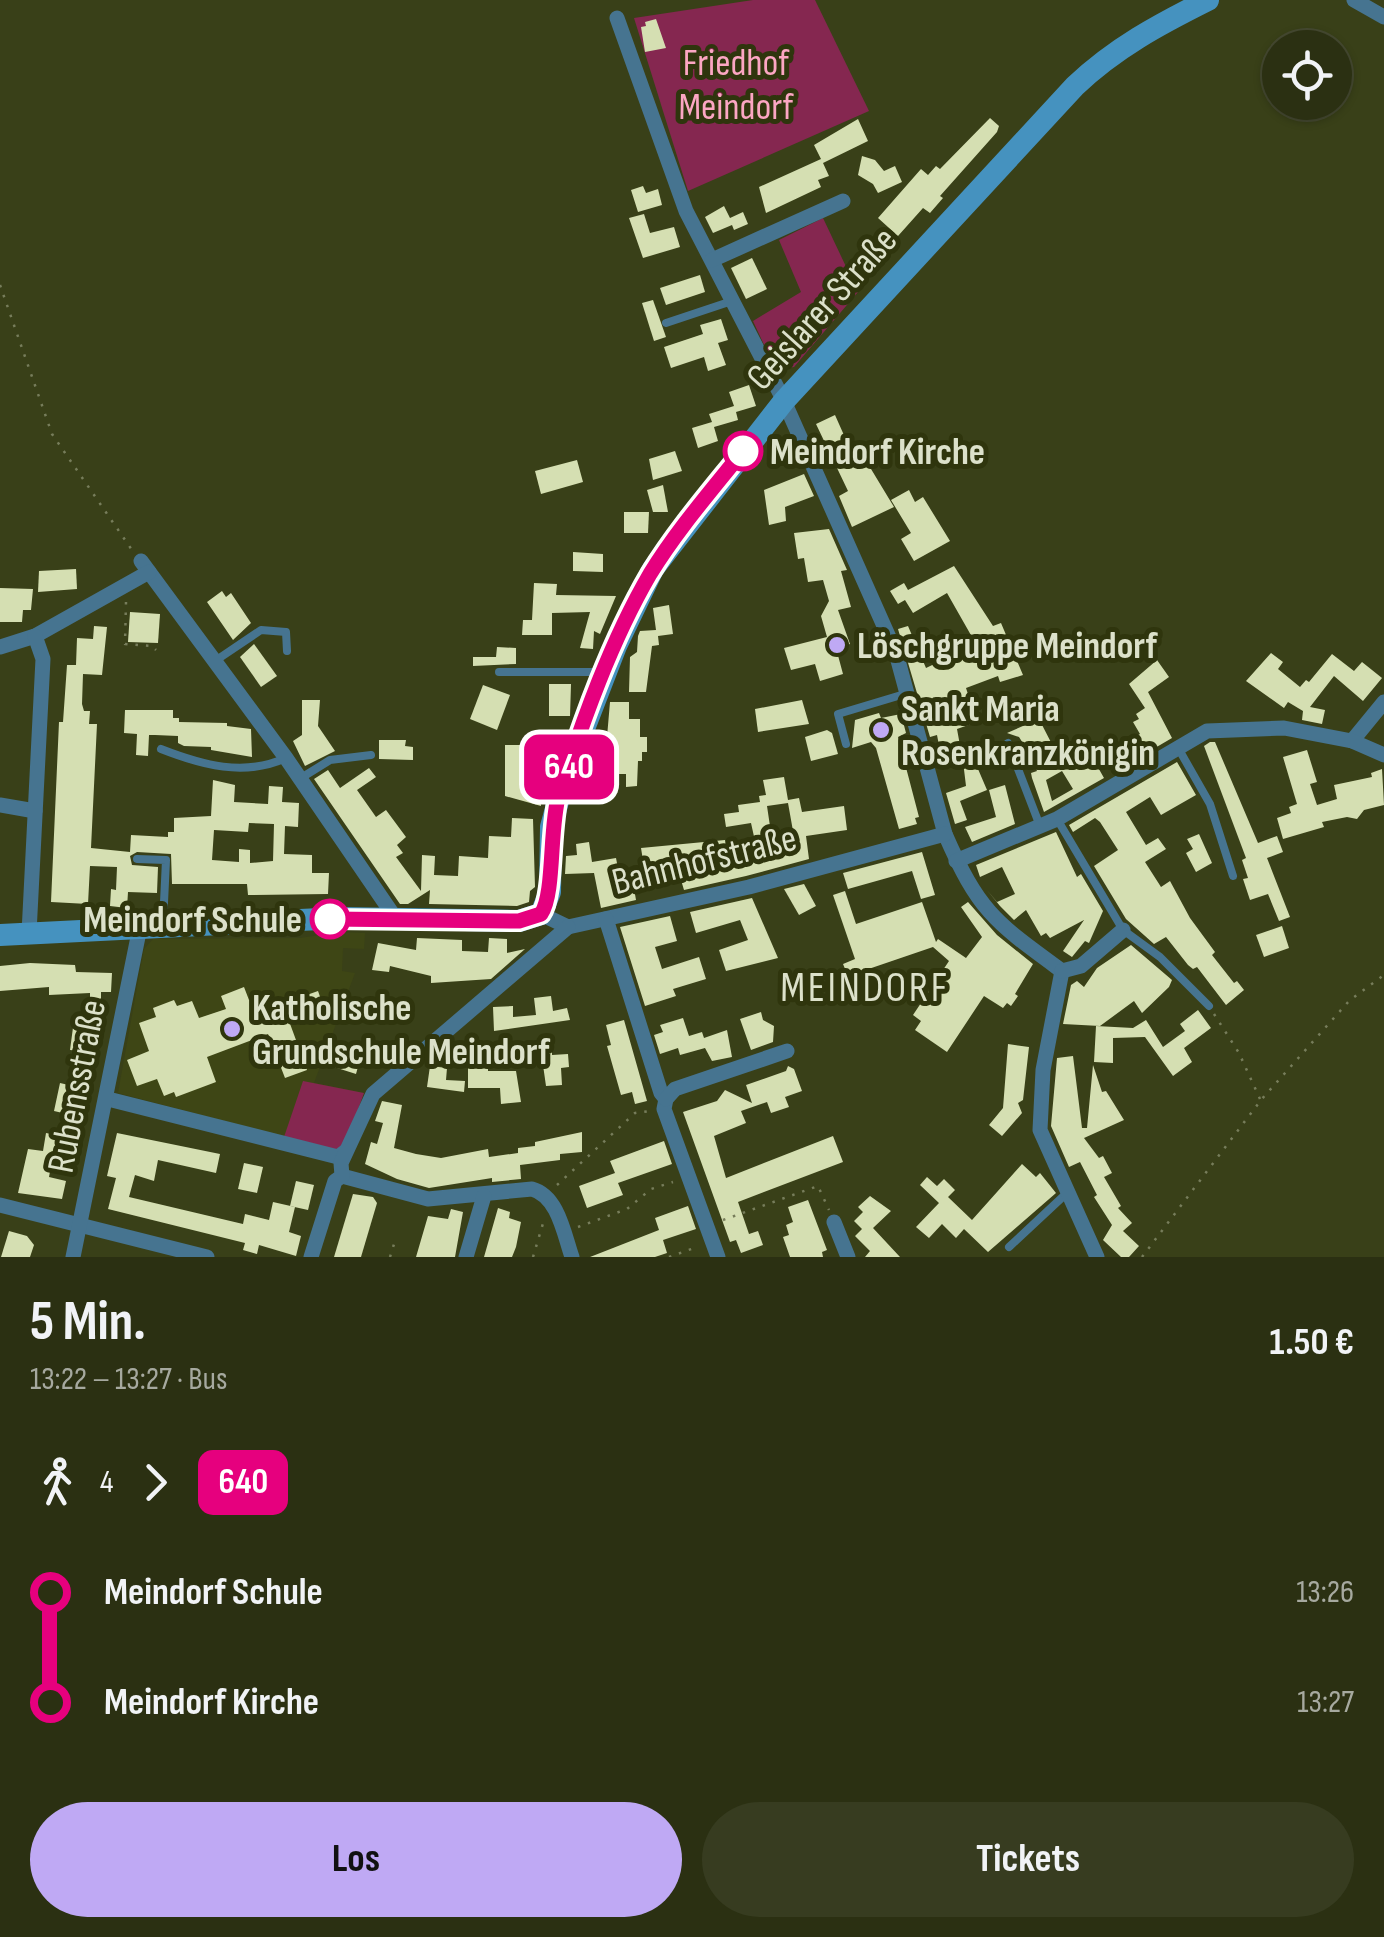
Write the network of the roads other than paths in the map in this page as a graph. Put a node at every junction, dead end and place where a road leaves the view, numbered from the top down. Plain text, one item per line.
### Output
1 (1208, 0) edge
2 (1354, 0) edge
3 (1384, 17) edge
4 (617, 18) dead end
5 (843, 201) dead end
6 (712, 260) junction
7 (732, 300) junction
8 (666, 323) dead end
9 (784, 401) junction
10 (36, 636) junction
11 (0, 647) edge
12 (287, 651) dead end
13 (215, 662) junction
14 (500, 672) dead end
15 (605, 672) junction
16 (908, 693) junction
17 (1384, 702) edge
18 (1352, 741) junction
19 (1008, 743) dead end
20 (846, 744) dead end
21 (1177, 746) junction
22 (162, 749) dead end
23 (371, 755) dead end
24 (1384, 755) edge
25 (286, 758) junction
26 (300, 779) junction
27 (0, 805) edge
28 (34, 811) junction
29 (1057, 819) junction
30 (1040, 826) junction
31 (945, 834) junction
32 (138, 858) dead end
33 (956, 861) junction
34 (1233, 876) dead end
35 (541, 914) junction
36 (396, 919) junction
37 (606, 919) junction
38 (151, 926) junction
39 (568, 927) junction
40 (1123, 930) junction
41 (29, 932) junction
42 (0, 934) edge
43 (1062, 971) junction
44 (1209, 1006) road end
45 (787, 1051) dead end
46 (108, 1098) junction
47 (665, 1104) junction
48 (346, 1151) junction
49 (342, 1176) junction
50 (1068, 1192) junction
51 (484, 1196) junction
52 (0, 1205) edge
53 (834, 1222) road end
54 (80, 1226) junction
55 (712, 1241) edge
56 (1008, 1247) dead end
57 (73, 1257) edge
58 (207, 1257) edge
59 (311, 1257) edge
60 (466, 1257) edge
61 (572, 1257) edge
62 (848, 1257) edge
63 (1097, 1257) edge

1 - 9 main road, Geislarer Straße
2 - 3 street
4 - 6 street
5 - 6 street
6 - 7 street
7 - 8 lane
7 - 9 street
9 - 15 main road, Geislarer Straße
9 - 16 street
10 - 11 street
10 - 13 street
10 - 28 street
12 - 13 lane
13 - 25 street
14 - 15 lane
15 - 35 main road, Geislarer Straße
16 - 20 lane
16 - 31 street
17 - 18 street
18 - 21 street
18 - 24 street
19 - 30 lane
21 - 29 street
21 - 34 lane
22 - 25 lane
23 - 26 lane
25 - 26 street
26 - 36 street
27 - 28 street
28 - 41 street
29 - 30 street
29 - 40 lane
30 - 33 street
31 - 33 street
31 - 37 street, Bahnhofstraße
32 - 38 lane
33 - 43 street
35 - 36 main road
35 - 39 street, Bahnhofstraße
36 - 38 main road
37 - 39 street, Bahnhofstraße
37 - 47 street
38 - 41 main road
38 - 46 street, Rubensstraße
39 - 48 street
40 - 43 street
40 - 44 lane
41 - 42 main road
43 - 50 street
45 - 47 street
46 - 48 street
46 - 54 street, Rubensstraße
47 - 55 street
48 - 49 street
49 - 51 street
49 - 59 street
50 - 56 lane
50 - 63 street
51 - 60 street
51 - 61 street
52 - 54 street
53 - 62 street
54 - 57 street, Rubensstraße
54 - 58 street

